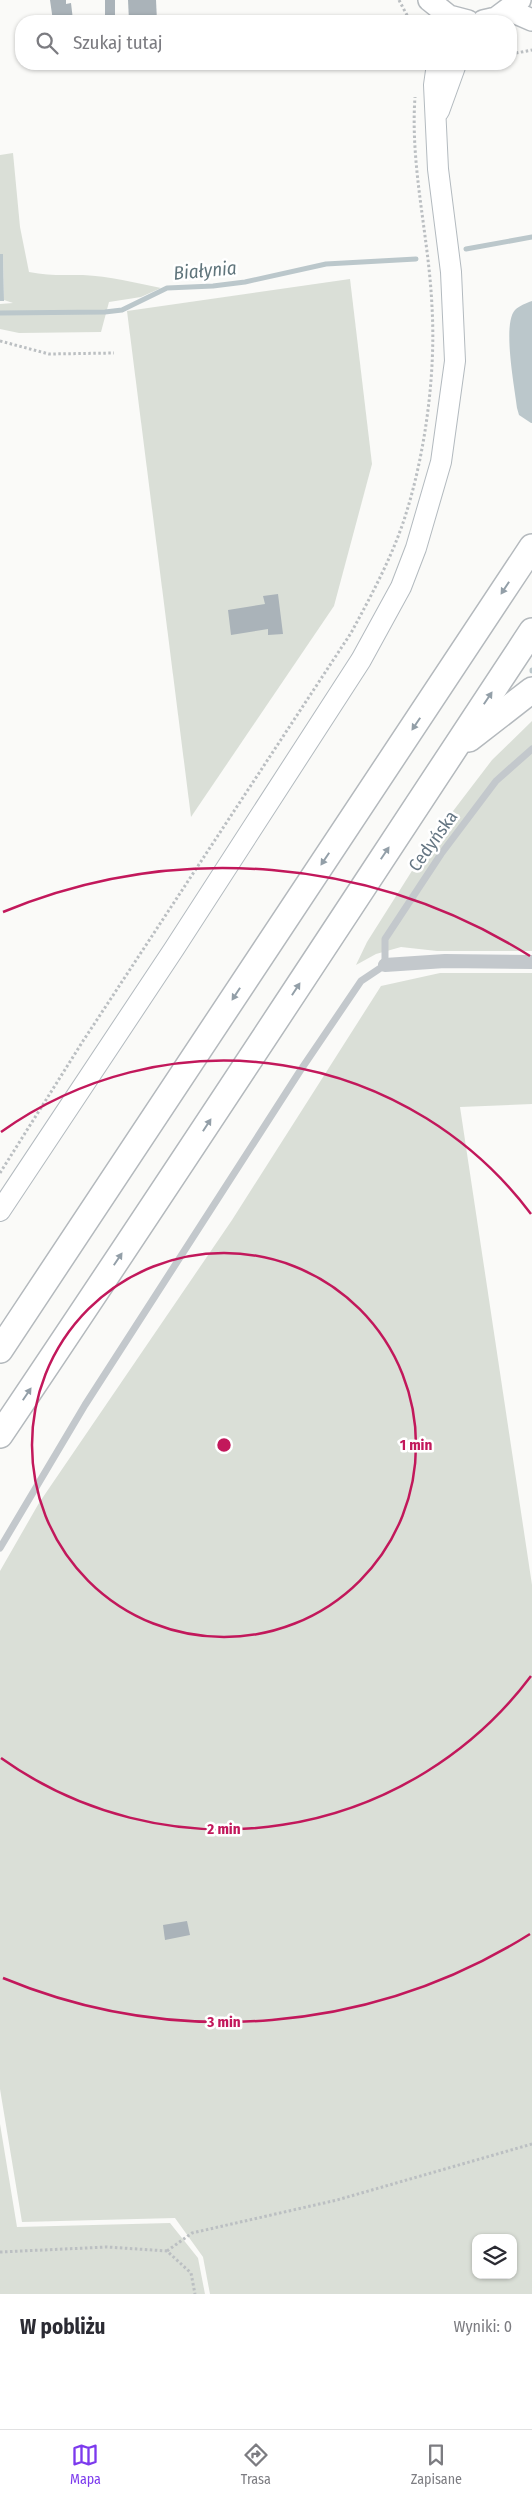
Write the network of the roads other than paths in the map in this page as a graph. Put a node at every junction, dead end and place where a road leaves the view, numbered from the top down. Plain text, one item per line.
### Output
1 (514, 5) edge
2 (438, 11) edge
3 (450, 15) edge
4 (500, 15) edge
5 (532, 20) edge
6 (436, 70) edge
7 (454, 70) edge
8 (437, 115) junction
9 (532, 547) edge
10 (532, 631) edge
11 (532, 690) edge
12 (532, 749) edge
13 (451, 753) junction
14 (532, 962) edge
15 (385, 964) junction
16 (0, 1211) edge
17 (0, 1350) edge
18 (0, 1434) edge
19 (0, 1548) edge

1 - 4 main road
1 - 5 main road
2 - 3 main road
6 - 8 main road
7 - 8 main road
8 - 16 main road
9 -> 17 highway
13 -> 10 highway
11 - 13 highway
12 - 15 lane, Cedyńska
18 -> 13 highway
14 - 15 street
15 - 19 lane

